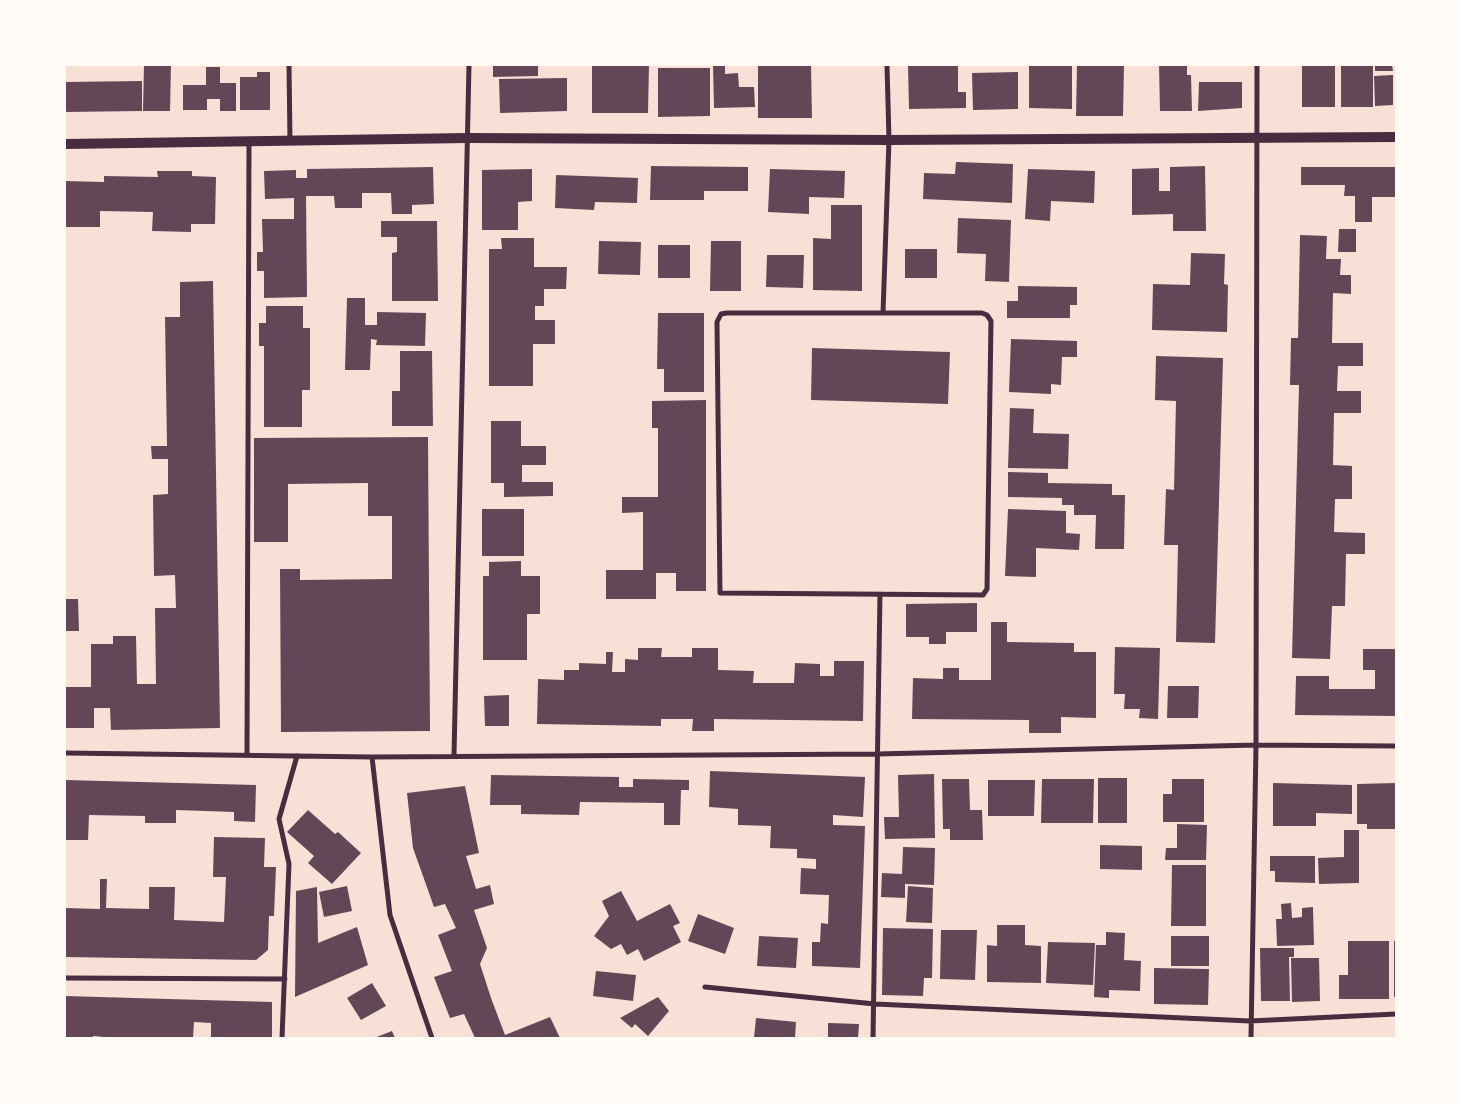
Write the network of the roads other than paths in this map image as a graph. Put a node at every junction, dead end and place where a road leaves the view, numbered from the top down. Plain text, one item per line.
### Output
1 (289, 65) edge
2 (469, 65) edge
3 (887, 65) edge
4 (1257, 65) edge
5 (468, 138) junction
6 (1258, 138) junction
7 (1396, 138) edge
8 (889, 140) junction
9 (249, 141) junction
10 (290, 141) junction
11 (65, 144) edge
12 (883, 313) junction
13 (880, 594) junction
14 (1256, 745) junction
15 (1396, 746) edge
16 (65, 753) edge
17 (246, 754) junction
18 (877, 754) junction
19 (454, 755) junction
20 (297, 756) junction
21 (372, 756) junction
22 (65, 978) edge
23 (285, 979) junction
24 (705, 987) dead end
25 (875, 1004) junction
26 (1396, 1014) edge
27 (1250, 1021) junction
28 (282, 1038) edge
29 (432, 1038) edge
30 (873, 1038) edge
31 (1251, 1038) edge

1 - 10 street
2 - 5 street
3 - 8 street
4 - 6 street
5 - 8 main road
5 - 10 main road
5 - 19 street
6 - 7 main road
6 - 8 main road
6 - 14 street
8 - 12 street
9 - 10 main road
9 - 11 main road
9 - 17 street
12 - 13 street
12 - 13 street
13 - 18 street
14 - 15 street
14 - 18 street
14 - 27 street
16 - 17 street
17 - 20 street
18 - 19 street
18 - 25 street
19 - 21 street
20 - 21 street
20 - 23 street
21 - 29 street
22 - 23 street
23 - 28 street
24 - 25 street
25 - 27 street
25 - 30 street
26 - 27 street
27 - 31 street

